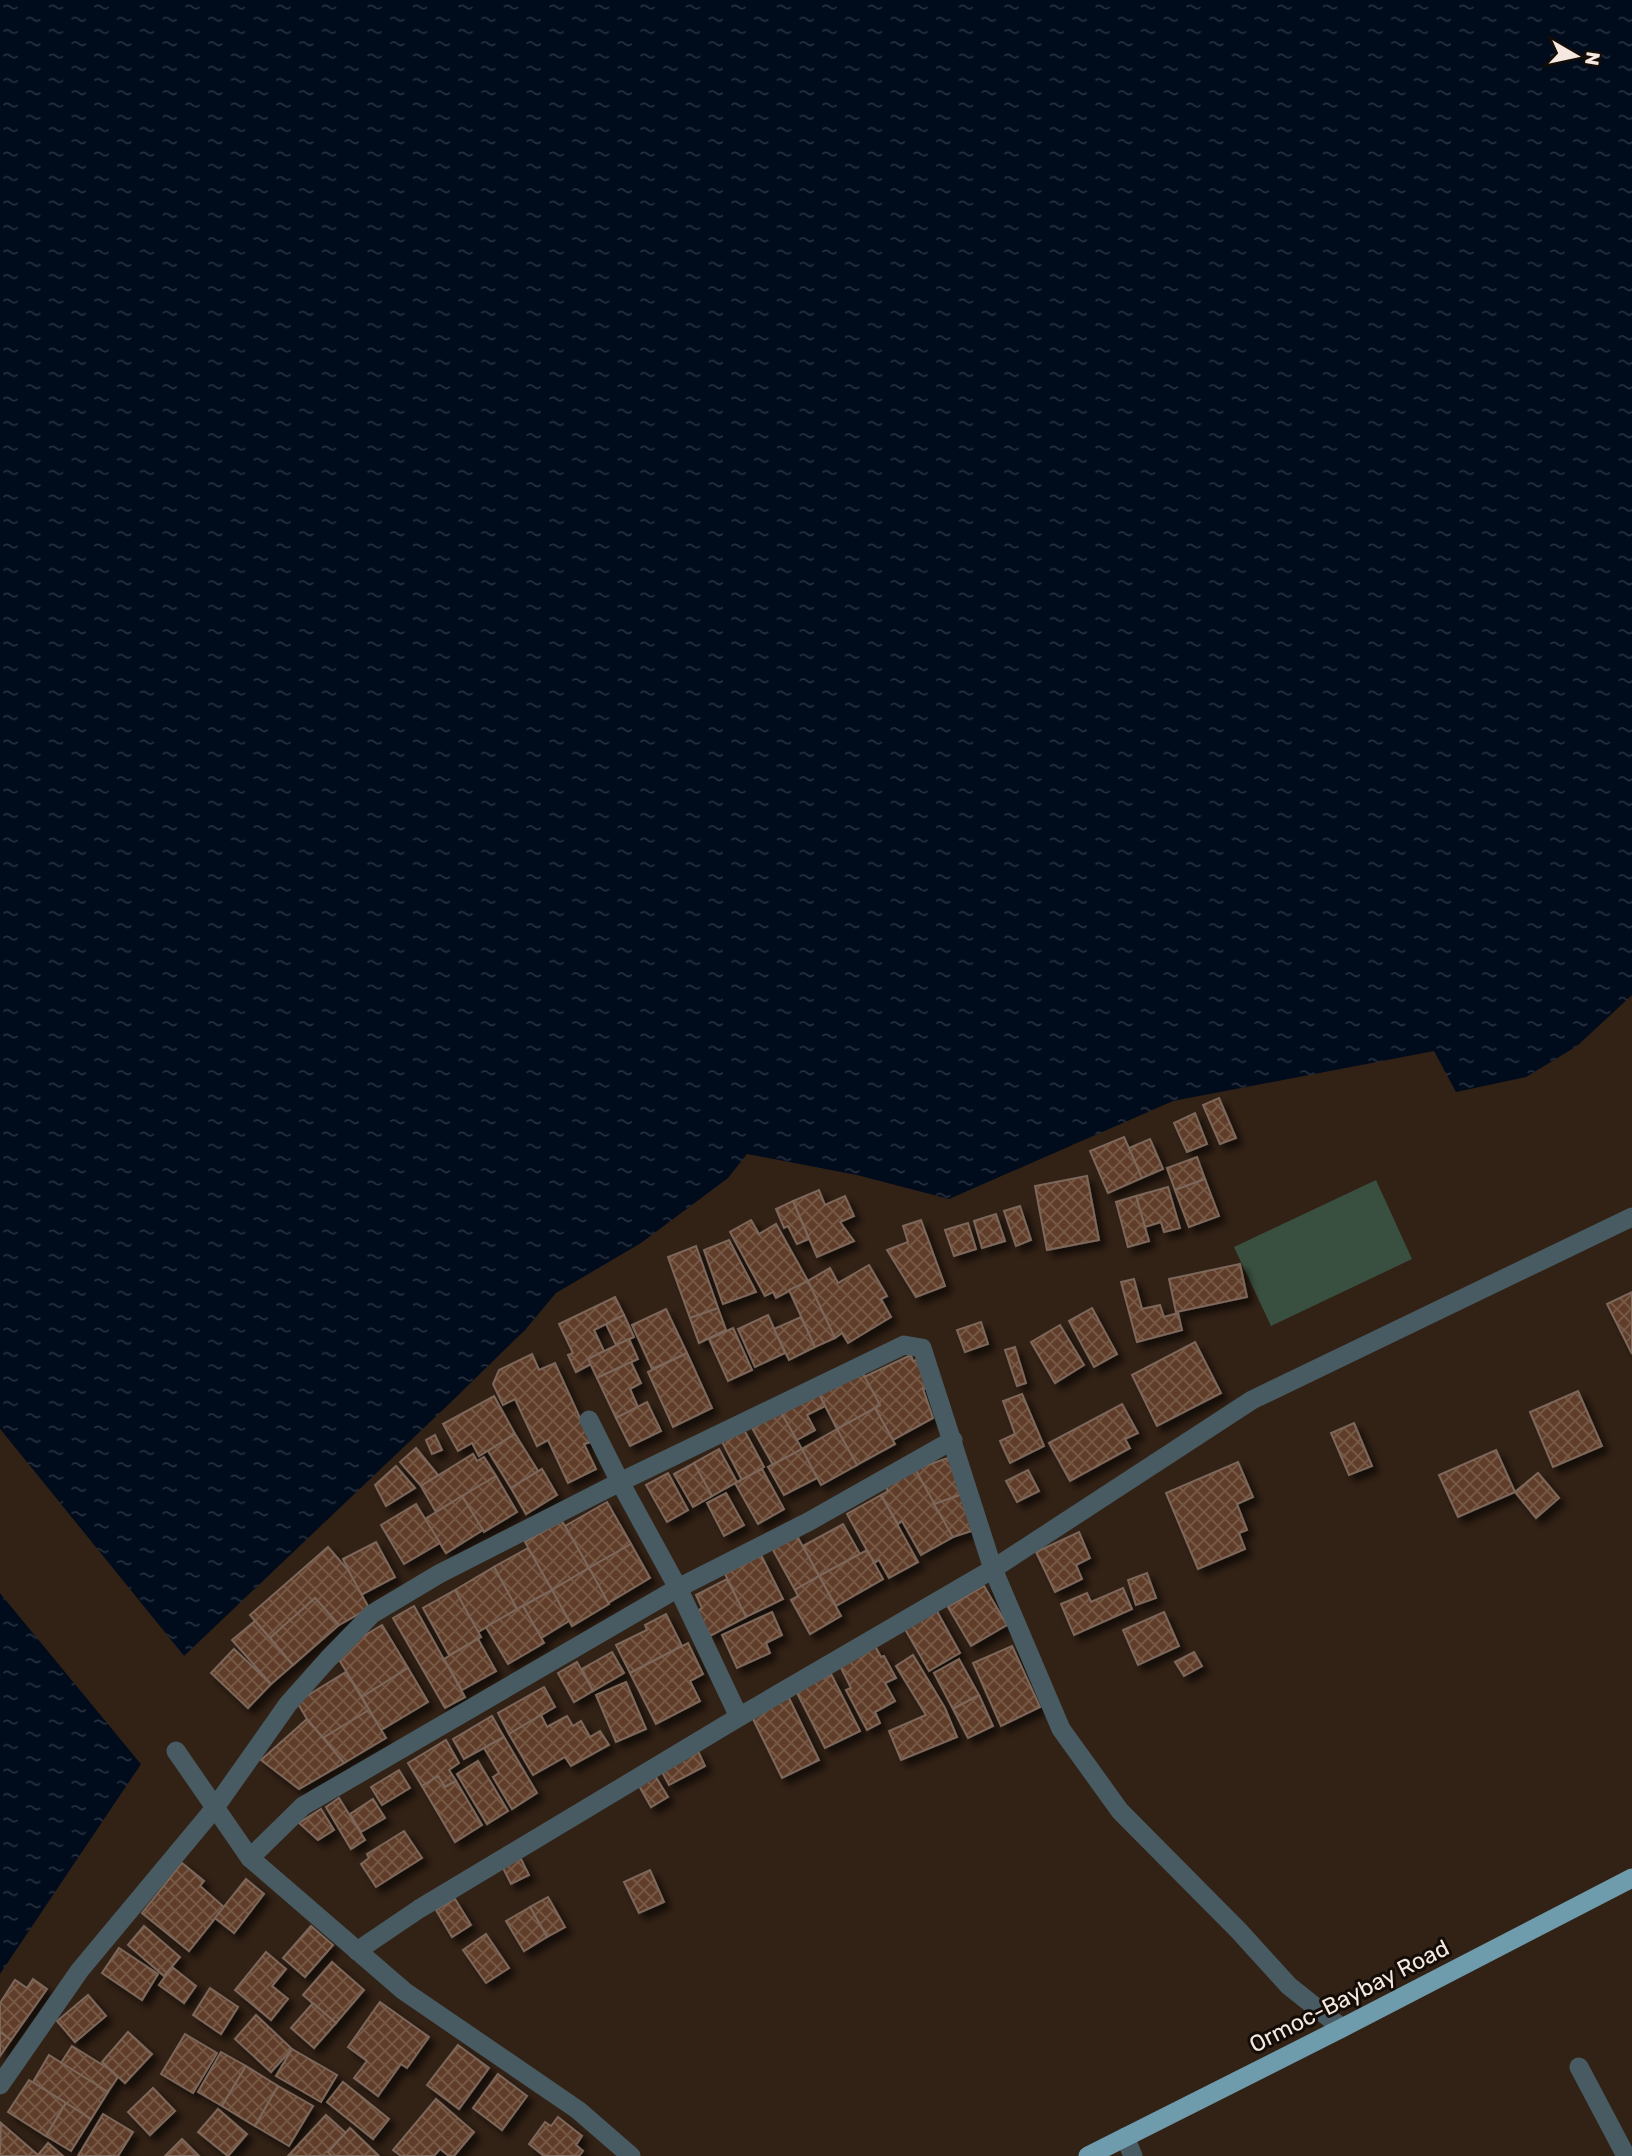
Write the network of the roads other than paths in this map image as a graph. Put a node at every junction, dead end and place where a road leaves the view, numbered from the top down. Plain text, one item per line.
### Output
1 (1632, 1217) edge
2 (589, 1420) dead end
3 (953, 1440) junction
4 (620, 1482) junction
5 (993, 1569) junction
6 (678, 1588) junction
7 (739, 1717) junction
8 (176, 1751) dead end
9 (214, 1809) junction
10 (250, 1857) junction
11 (1632, 1878) edge
12 (356, 1951) junction
13 (1342, 2028) junction
14 (1579, 2067) dead end
15 (0, 2085) edge
16 (1125, 2137) junction
17 (631, 2156) edge
18 (1088, 2156) edge
19 (1133, 2156) edge
20 (1626, 2156) edge

1 - 5 street
2 - 4 street
3 - 4 street
3 - 5 street
3 - 6 street
4 - 6 street
4 - 9 street
5 - 7 street
5 - 13 street
6 - 7 street
6 - 10 street
7 - 12 street
8 - 9 street
9 - 10 street
9 - 15 street
10 - 12 street
11 - 13 highway, Ormoc-Baybay Road
12 - 17 street
13 - 16 highway, Ormoc-Baybay Road
14 - 20 street
16 - 18 highway, Ormoc-Baybay Road
16 - 19 street

